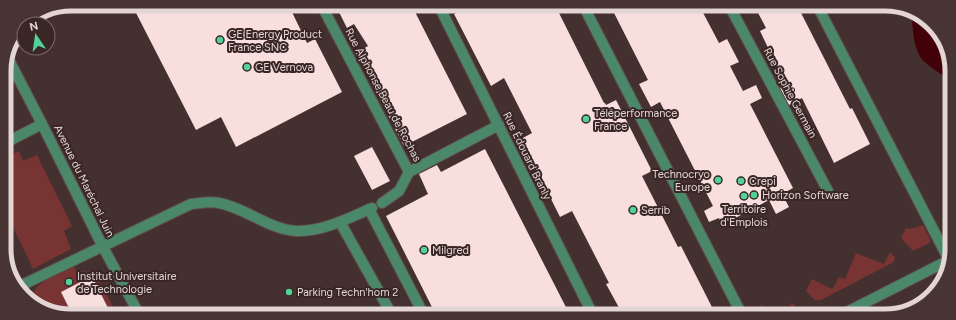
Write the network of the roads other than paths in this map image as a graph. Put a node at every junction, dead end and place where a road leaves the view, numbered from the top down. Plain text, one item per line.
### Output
1 (325, 11) edge
2 (442, 11) edge
3 (586, 11) edge
4 (732, 11) edge
5 (820, 11) edge
6 (11, 65) edge
7 (42, 124) junction
8 (499, 125) junction
9 (11, 140) edge
10 (410, 172) junction
11 (828, 191) dead end
12 (382, 203) dead end
13 (340, 222) junction
14 (103, 247) junction
15 (945, 252) edge
16 (943, 263) edge
17 (24, 288) edge
18 (136, 309) edge
19 (389, 309) edge
20 (421, 309) edge
21 (590, 309) edge
22 (738, 309) edge
23 (853, 309) edge

1 - 10 street, Rue Alphonse Beau de Rochas
2 - 8 street, Rue Édouard Branly
3 - 22 street
4 - 11 street, Rue Sophie Germain
5 - 15 street
6 - 7 street, Avenue du Maréchal Juin
7 - 9 street
7 - 14 street, Avenue du Maréchal Juin
8 - 10 street
8 - 21 street, Rue Édouard Branly
10 - 12 street
13 - 14 street
13 - 19 street
13 - 20 street
14 - 17 street
14 - 18 street, Avenue du Maréchal Juin
16 - 23 street

